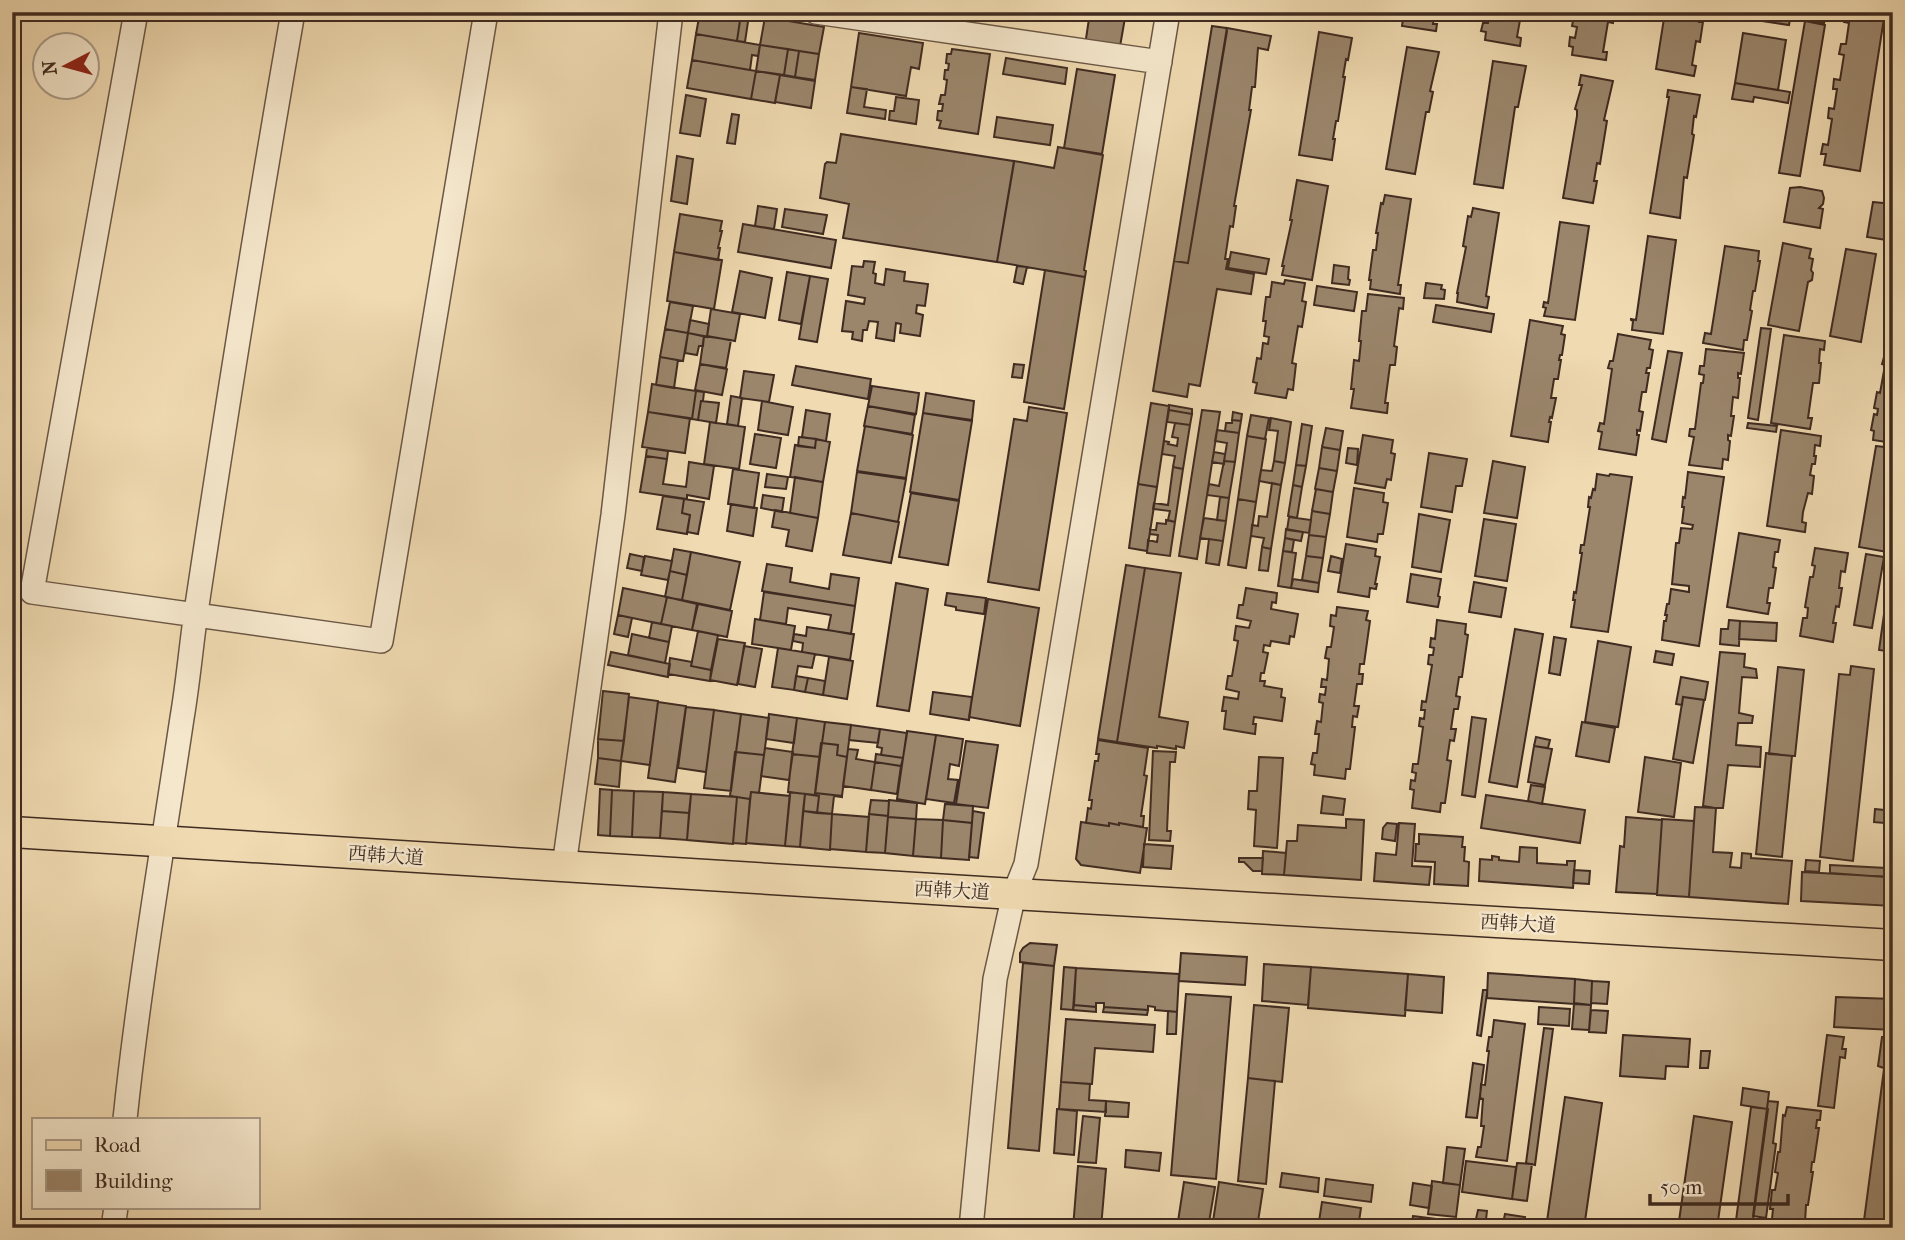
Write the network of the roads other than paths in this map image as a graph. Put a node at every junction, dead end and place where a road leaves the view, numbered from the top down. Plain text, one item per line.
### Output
1 (136, 12) edge
2 (293, 12) edge
3 (486, 12) edge
4 (671, 12) edge
5 (816, 12) edge
6 (1168, 12) edge
7 (1160, 62) junction
8 (196, 615) junction
9 (12, 832) edge
10 (12, 847) edge
11 (161, 849) junction
12 (564, 866) junction
13 (1013, 901) junction
14 (1893, 945) edge
15 (1893, 960) edge
16 (125, 1118) edge
17 (116, 1208) edge
18 (113, 1228) edge
19 (971, 1228) edge

1 - 8 street
2 - 8 street
3 - 8 street
4 - 12 street
5 - 7 street
6 - 7 street
7 - 13 street
8 - 11 street
9 - 11 main road, 西韩大道
10 - 11 main road, 西韩大道
11 - 12 main road, 西韩大道
11 - 13 main road, 西韩大道
11 - 16 street
12 - 13 main road, 西韩大道
13 - 14 main road, 西韩大道
13 - 15 main road, 西韩大道
13 - 19 street
17 - 18 street

